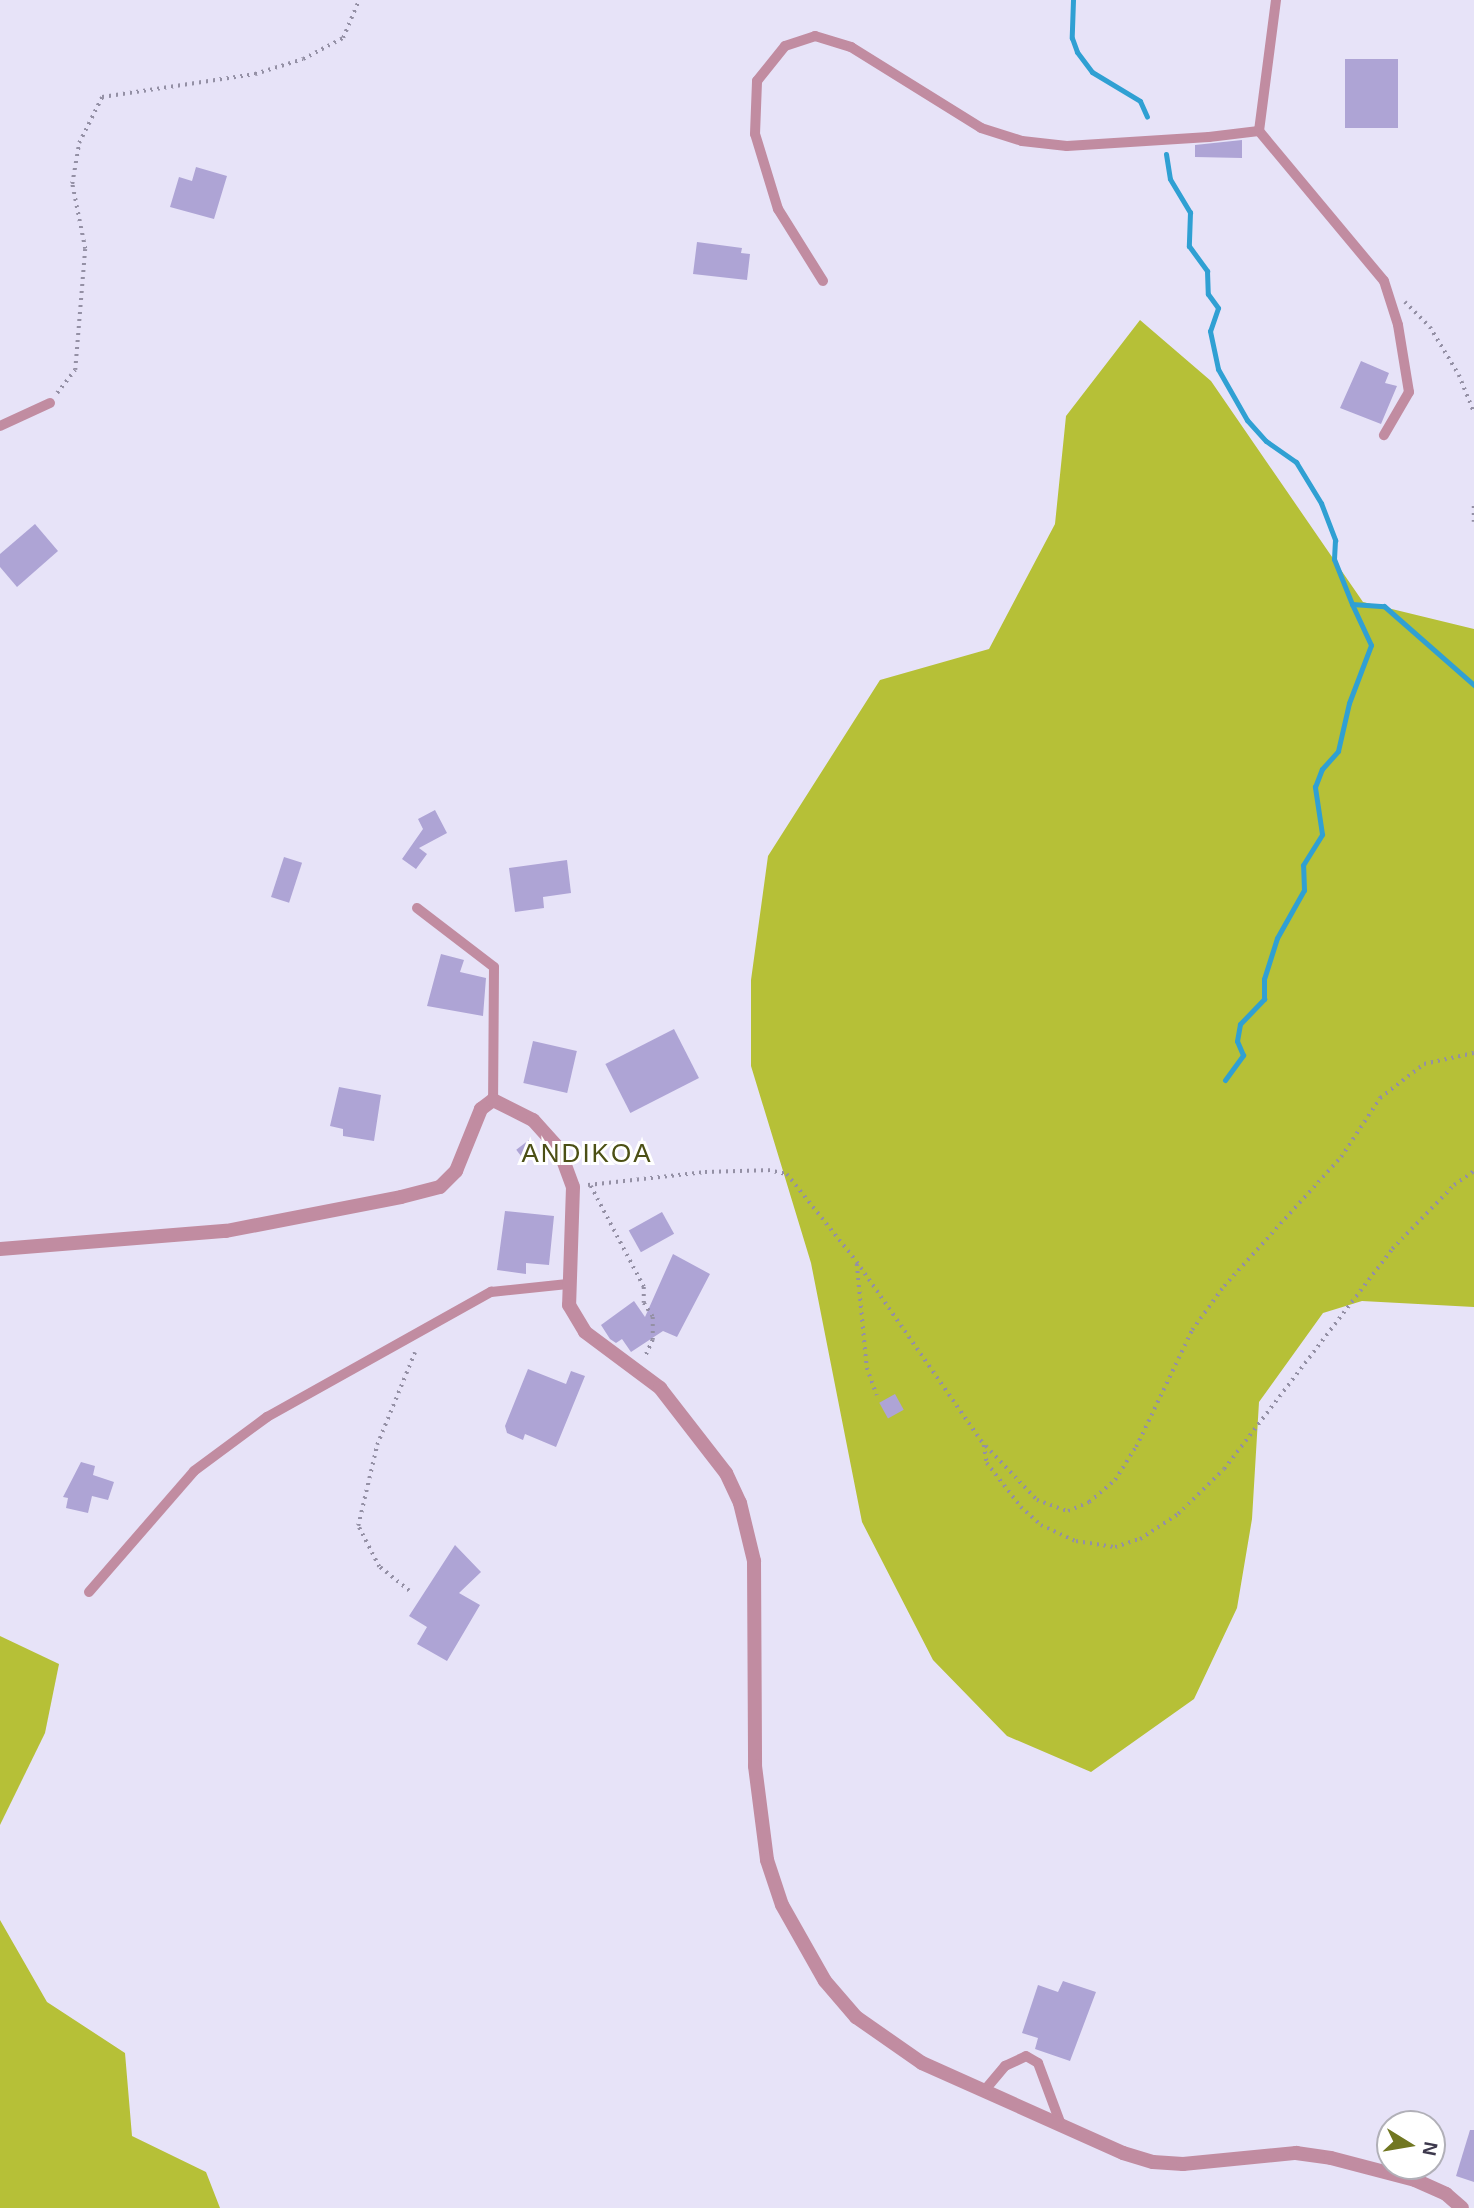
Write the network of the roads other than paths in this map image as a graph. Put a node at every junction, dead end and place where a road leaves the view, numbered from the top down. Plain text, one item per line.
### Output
1 (1276, 0) edge
2 (1259, 131) junction
3 (823, 281) dead end
4 (50, 404) road end
5 (0, 425) edge
6 (1384, 435) dead end
7 (416, 908) dead end
8 (493, 1100) junction
9 (0, 1249) edge
10 (568, 1284) junction
11 (89, 1592) dead end
12 (984, 2091) junction
13 (1061, 2124) junction
14 (1462, 2208) edge

1 - 2 lane
2 - 3 lane
2 - 6 lane
4 - 5 lane
7 - 8 lane
8 - 9 street
8 - 10 street
10 - 11 lane
10 - 12 street
12 - 13 street
12 - 13 lane
13 - 14 street

